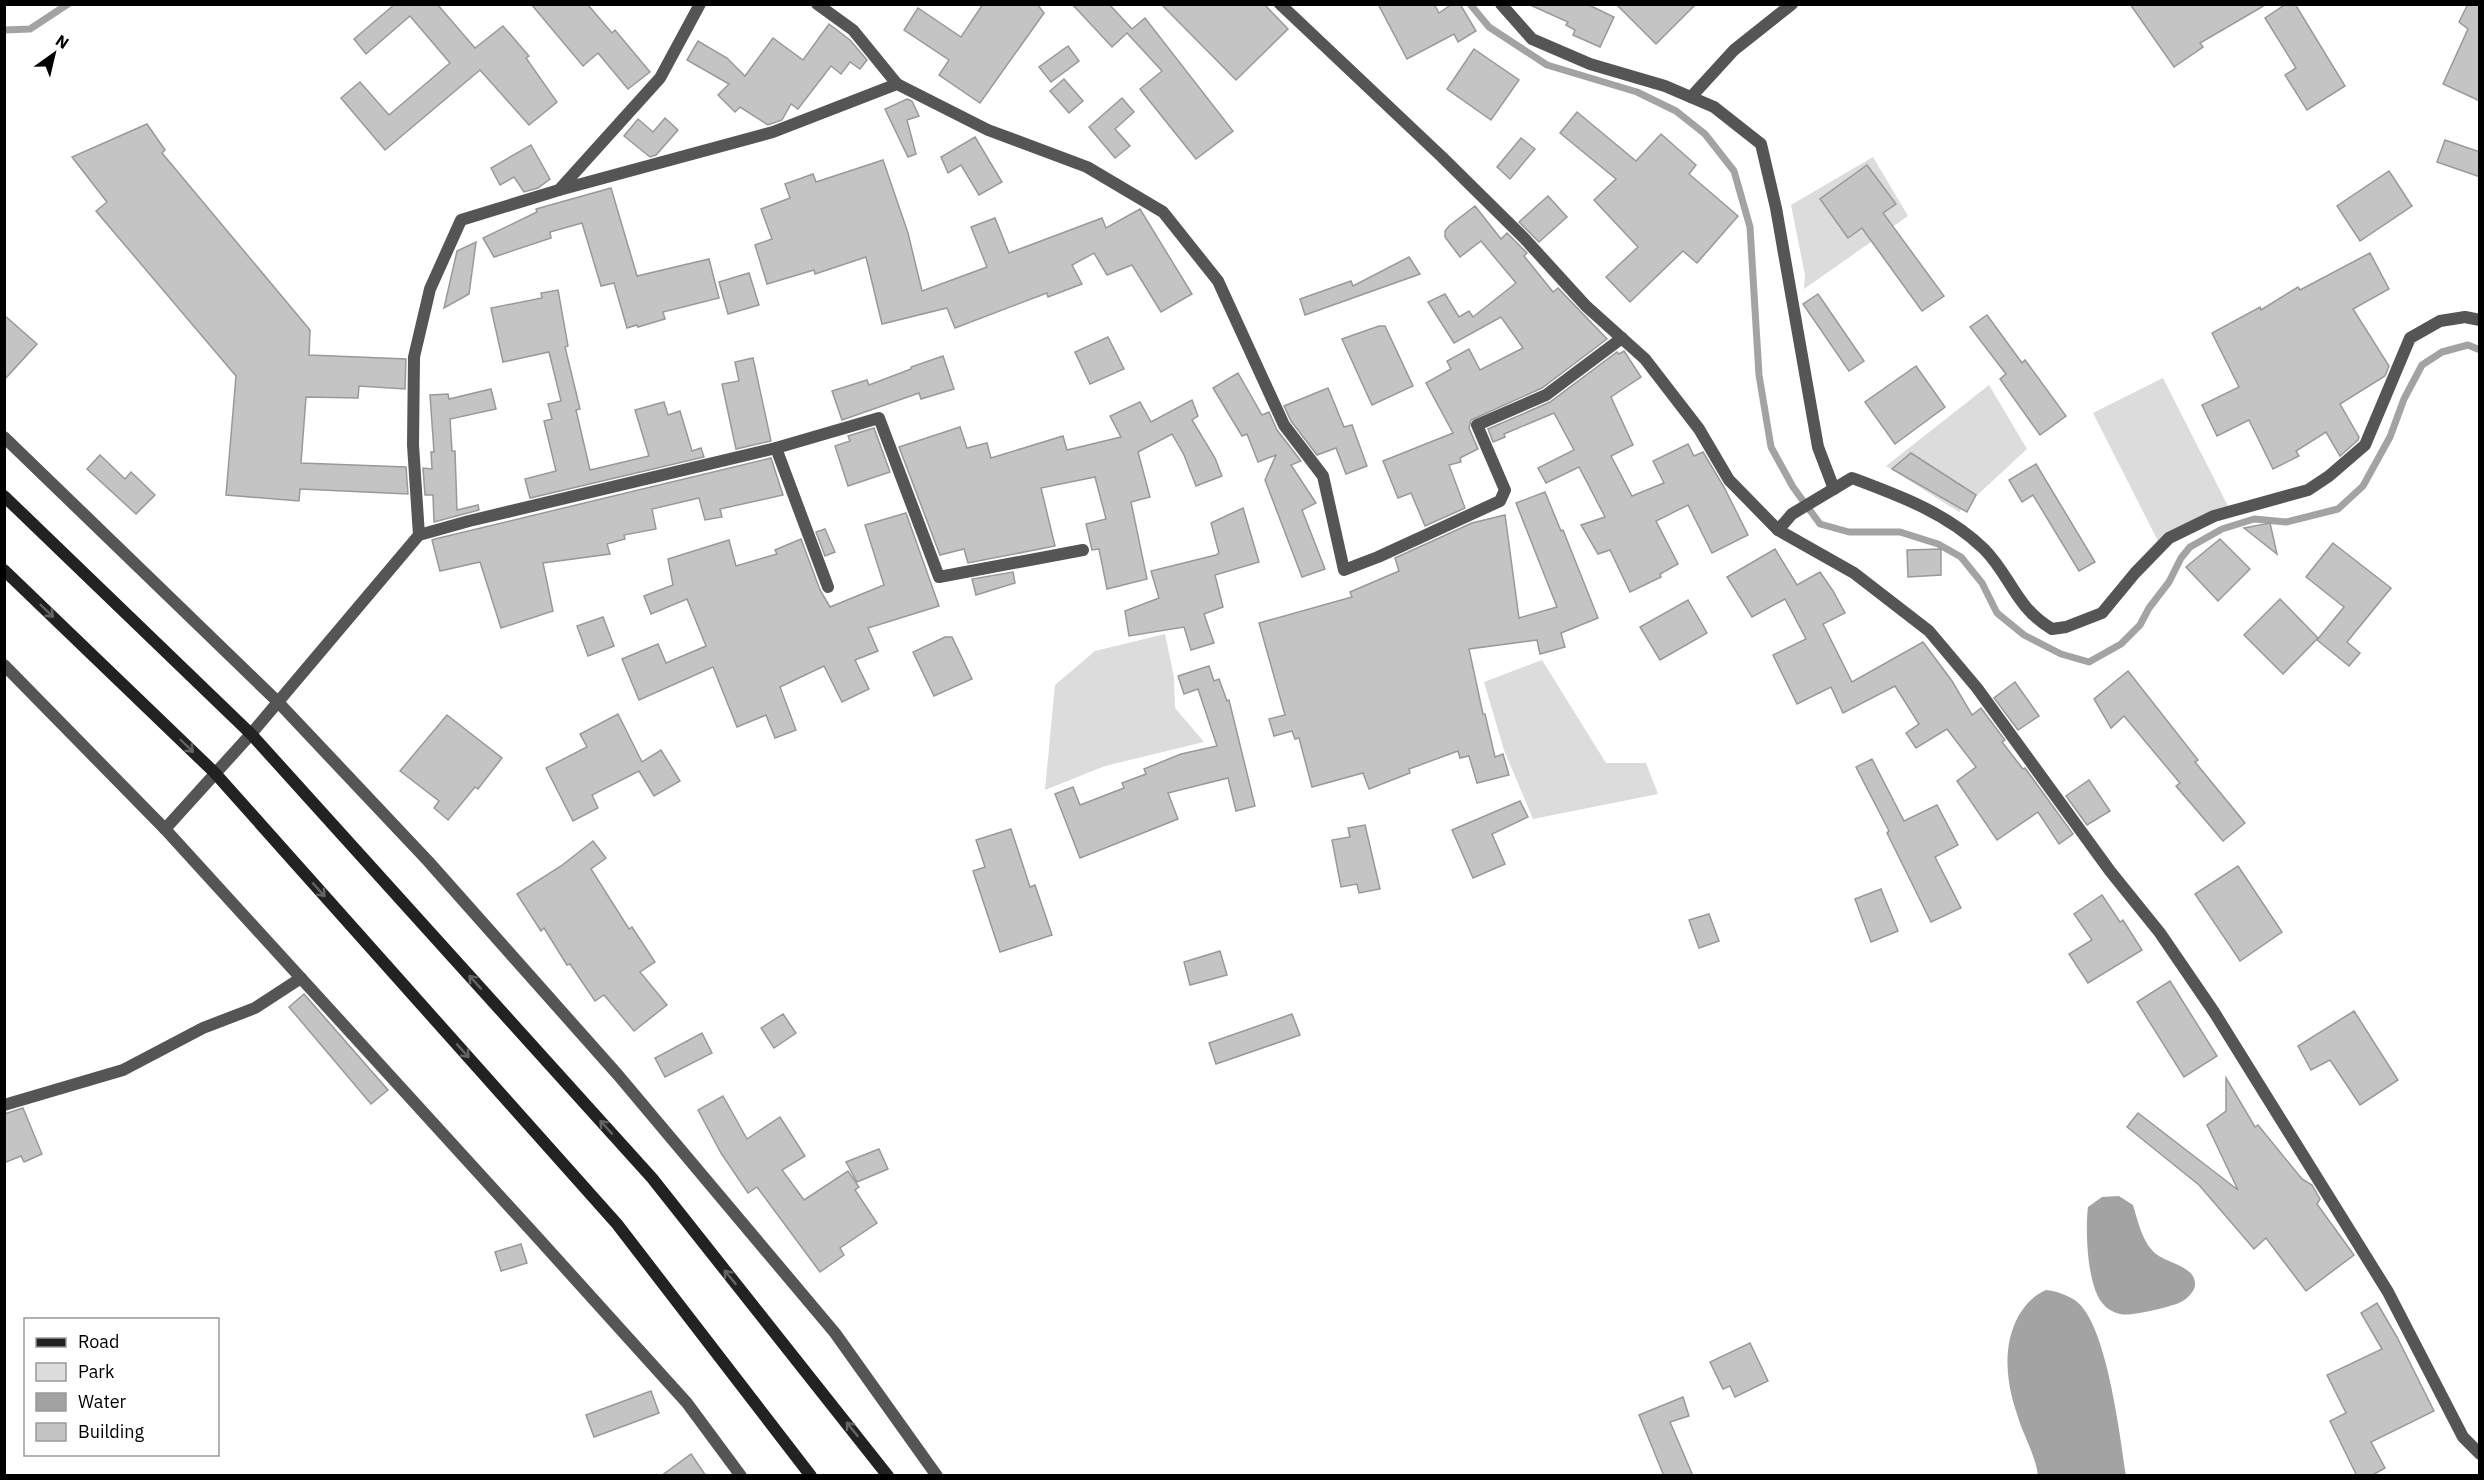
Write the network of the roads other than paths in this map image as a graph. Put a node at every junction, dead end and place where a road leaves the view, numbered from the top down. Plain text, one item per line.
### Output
1 (700, 4) edge
2 (817, 4) edge
3 (1280, 4) edge
4 (1500, 4) edge
5 (1792, 4) edge
6 (897, 84) junction
7 (1691, 97) junction
8 (559, 190) junction
9 (2480, 320) edge
10 (1622, 338) junction
11 (4, 437) edge
12 (776, 448) junction
13 (1834, 489) junction
14 (4, 496) edge
15 (1778, 530) junction
16 (419, 535) junction
17 (1083, 550) dead end
18 (4, 570) edge
19 (828, 587) dead end
20 (4, 665) edge
21 (278, 702) junction
22 (251, 734) junction
23 (214, 772) junction
24 (165, 829) junction
25 (301, 978) junction
26 (4, 1105) edge
27 (2480, 1454) edge
28 (741, 1476) edge
29 (811, 1476) edge
30 (888, 1476) edge
31 (937, 1476) edge

1 - 8 street
2 - 6 street
3 - 10 street
4 - 7 street
5 - 7 street
6 - 8 street
6 - 10 street
7 - 13 street
8 - 16 street
9 - 13 street
10 - 15 street
11 - 21 street
12 - 16 street
12 - 17 street
12 - 19 street
13 - 15 street
14 - 22 main road
15 - 27 street
16 - 21 street
18 -> 23 main road
20 - 24 street
21 - 22 street
21 - 31 street
22 - 23 street
30 -> 22 main road
23 - 24 street
23 -> 29 main road
24 - 25 street
25 - 26 street
25 - 28 street

